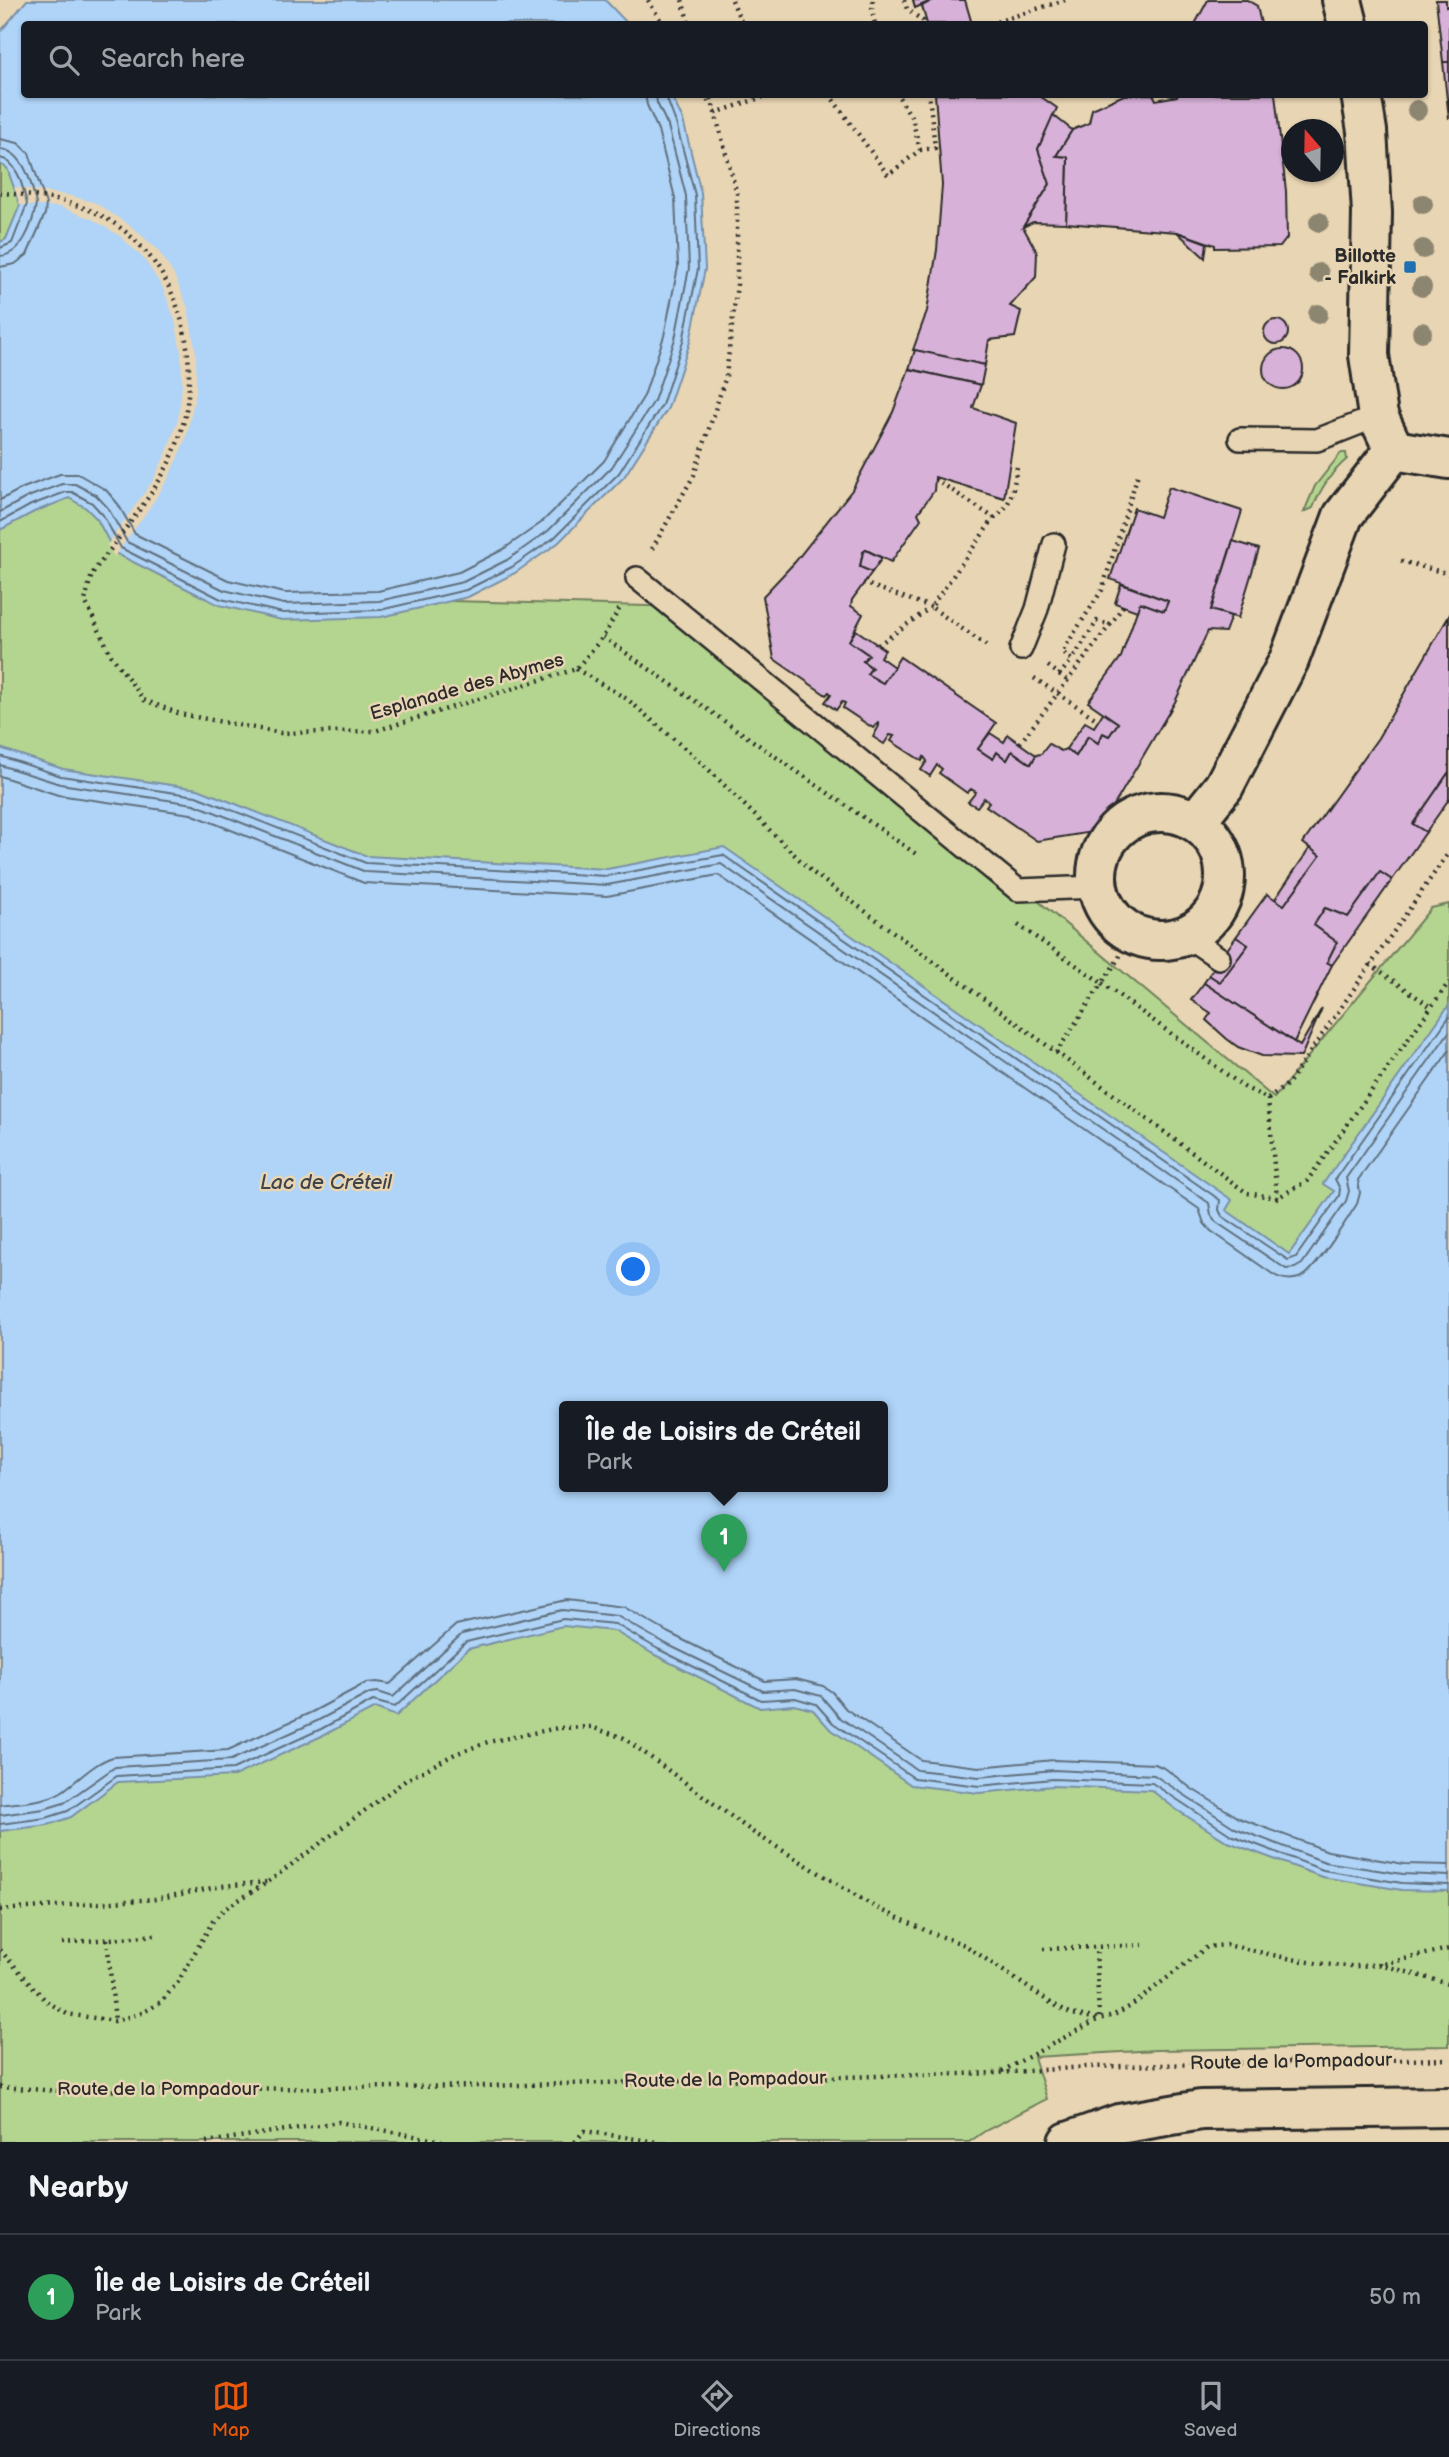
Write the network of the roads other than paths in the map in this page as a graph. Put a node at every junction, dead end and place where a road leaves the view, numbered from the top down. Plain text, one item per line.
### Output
1 (1342, 0) edge
2 (1347, 21) edge
3 (1362, 98) edge
4 (1378, 416) junction
5 (1240, 439) dead end
6 (1394, 450) junction
7 (1449, 459) edge
8 (1054, 544) dead end
9 (637, 578) road end
10 (1021, 649) dead end
11 (1196, 821) junction
12 (1098, 887) junction
13 (1192, 932) junction
14 (1219, 958) dead end
15 (1449, 2107) edge
16 (1068, 2142) edge

1 - 2 street
3 - 4 street
4 - 5 lane
4 - 6 street
6 - 7 street
6 - 11 street
8 - 10 lane
9 - 12 lane
11 - 12 street
11 - 13 street
12 - 13 street
13 - 14 lane
15 - 16 street

